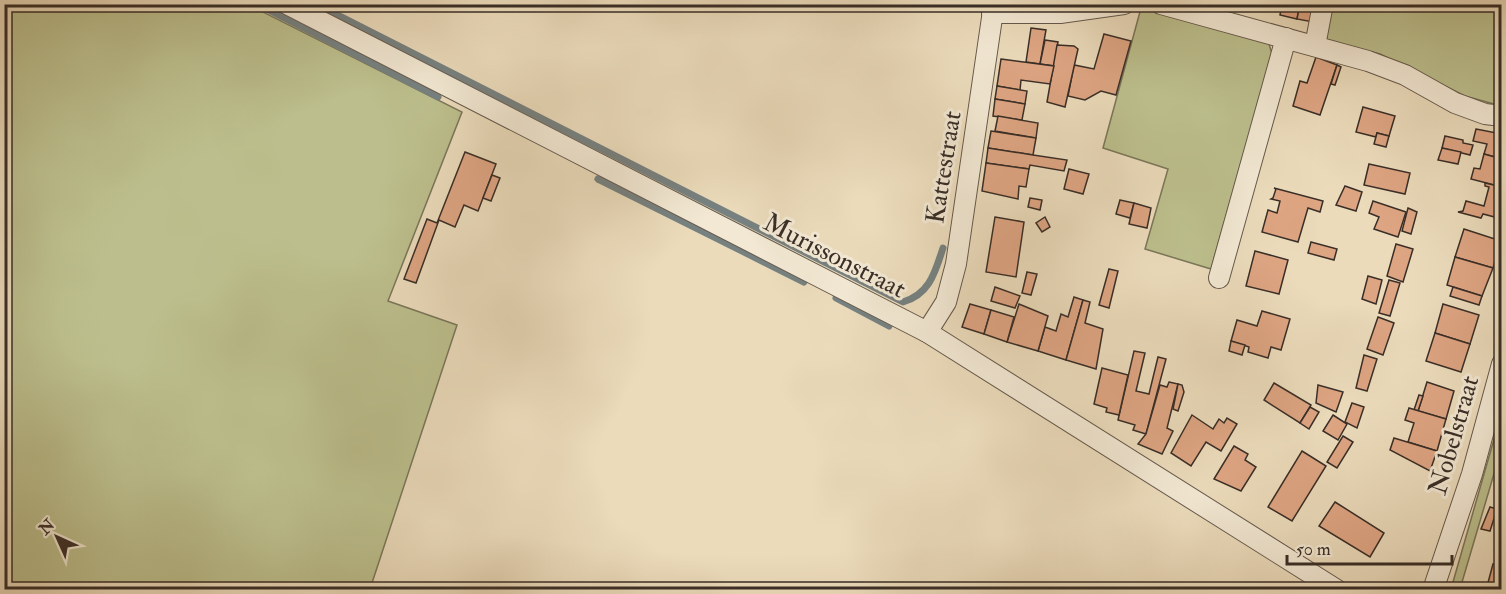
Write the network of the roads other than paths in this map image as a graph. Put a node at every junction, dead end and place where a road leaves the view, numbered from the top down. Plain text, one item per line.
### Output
1 (287, 4) edge
2 (1124, 4) edge
3 (1161, 4) edge
4 (1323, 4) edge
5 (993, 9) edge
6 (1286, 38) junction
7 (1315, 46) junction
8 (1502, 116) edge
9 (1219, 278) dead end
10 (927, 332) junction
11 (1502, 364) edge
12 (1337, 590) edge
13 (1433, 590) edge

1 - 10 street, Murissonstraat
2 - 5 street
3 - 6 street
4 - 7 street
5 - 10 street, Kattestraat
6 - 7 street
6 - 9 street
7 - 8 street
10 - 12 street, Murissonstraat
11 - 13 street, Nobelstraat

